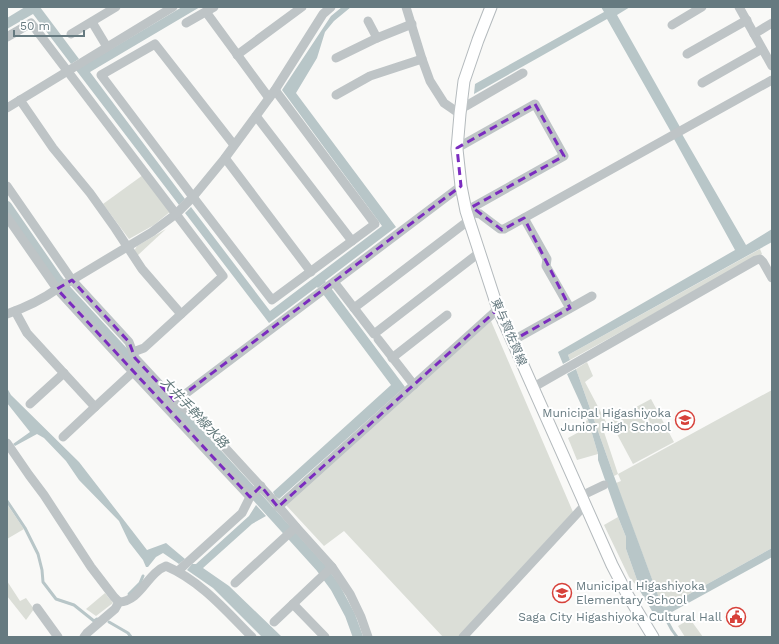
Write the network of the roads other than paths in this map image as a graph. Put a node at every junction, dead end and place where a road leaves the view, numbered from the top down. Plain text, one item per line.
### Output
1 (116, 7) edge
2 (173, 7) edge
3 (302, 7) edge
4 (331, 7) edge
5 (406, 7) edge
6 (491, 7) edge
7 (702, 7) edge
8 (739, 7) edge
9 (210, 9) edge
10 (321, 11) edge
11 (746, 20) junction
12 (368, 21) dead end
13 (92, 22) junction
14 (186, 23) dead end
15 (772, 23) edge
16 (412, 24) junction
17 (672, 25) dead end
18 (71, 34) dead end
19 (754, 34) junction
20 (7, 37) edge
21 (377, 38) junction
22 (107, 47) junction
23 (762, 49) junction
24 (687, 54) dead end
25 (237, 55) junction
26 (336, 58) dead end
27 (422, 59) junction
28 (772, 66) edge
29 (68, 71) junction
30 (523, 73) dead end
31 (772, 80) edge
32 (702, 83) dead end
33 (275, 90) junction
34 (336, 95) dead end
35 (269, 98) junction
36 (20, 100) junction
37 (7, 108) edge
38 (460, 110) junction
39 (256, 116) junction
40 (234, 145) junction
41 (457, 148) junction
42 (225, 158) junction
43 (7, 186) edge
44 (461, 186) junction
45 (193, 197) junction
46 (466, 210) junction
47 (176, 214) junction
48 (7, 217) edge
49 (524, 218) junction
50 (469, 222) junction
51 (352, 241) junction
52 (127, 247) junction
53 (480, 254) junction
54 (311, 272) junction
55 (772, 278) edge
56 (69, 282) junction
57 (334, 282) junction
58 (57, 289) junction
59 (592, 296) dead end
60 (354, 308) junction
61 (570, 308) junction
62 (498, 309) junction
63 (11, 313) edge
64 (181, 314) junction
65 (447, 315) dead end
66 (378, 339) dead end
67 (512, 341) junction
68 (133, 352) junction
69 (392, 358) junction
70 (133, 372) junction
71 (64, 373) junction
72 (414, 385) junction
73 (532, 388) junction
74 (175, 402) junction
75 (30, 404) dead end
76 (95, 407) junction
77 (167, 408) junction
78 (63, 437) dead end
79 (7, 443) edge
80 (604, 485) dead end
81 (255, 491) junction
82 (583, 500) junction
83 (278, 507) junction
84 (291, 531) junction
85 (178, 571) junction
86 (327, 571) junction
87 (235, 583) dead end
88 (119, 602) junction
89 (293, 604) junction
90 (37, 608) dead end
91 (274, 622) dead end
92 (58, 637) edge
93 (84, 637) edge
94 (252, 637) edge
95 (325, 637) edge
96 (368, 637) edge
97 (463, 637) edge
98 (653, 637) edge

1 - 13 street
2 - 22 street
3 - 25 street
4 - 10 street
5 - 16 street
6 - 38 main road, 東与賀佐賀線
7 - 17 street
8 - 11 street
9 - 14 street
9 - 25 street
10 - 33 street
11 - 19 street
11 - 24 street
12 - 21 street
13 - 18 street
13 - 22 street
15 - 19 street
16 - 21 street
16 - 27 street
19 - 23 street
20 - 29 street
21 - 26 street
22 - 29 street
23 - 28 street
23 - 32 street
25 - 35 street
27 - 34 street
27 - 38 street
29 - 36 street
29 - 47 street
30 - 38 street
31 - 49 street
33 - 35 street
33 - 51 street
35 - 39 street
36 - 37 street
36 - 52 street
38 - 41 main road, 東与賀佐賀線
39 - 40 street
39 - 51 street
40 - 42 street
40 - 45 street
41 - 44 main road, 東与賀佐賀線
41 - 46 street
42 - 45 street
42 - 54 street
43 - 56 street
44 - 46 main road, 東与賀佐賀線
44 - 57 street
45 - 47 street
45 - 54 street
46 - 49 street
46 - 50 main road, 東与賀佐賀線
47 - 52 street
47 - 64 street
48 - 58 street
49 - 61 street
50 - 53 main road, 東与賀佐賀線
50 - 60 street
51 - 54 street
52 - 56 street
52 - 64 street
53 - 60 street
53 - 62 main road, 東与賀佐賀線
55 - 73 street
56 - 58 street
56 - 68 street
57 - 60 street
57 - 74 street
58 - 63 street
58 - 70 street
59 - 61 street
61 - 67 street
62 - 67 main road, 東与賀佐賀線
62 - 72 street
63 - 71 street
64 - 68 street
65 - 69 street
66 - 69 street
67 - 73 main road, 東与賀佐賀線
68 - 74 street
69 - 72 street
70 - 76 street
70 - 77 street
71 - 75 street
71 - 76 street
72 - 83 street
73 - 82 main road, 東与賀佐賀線
74 - 77 street
74 - 81 street
76 - 78 street
77 - 81 street
79 - 88 street
80 - 82 street
81 - 83 street
81 - 85 street
82 - 97 street
82 - 98 main road, 東与賀佐賀線
83 - 84 street
84 - 86 street
84 - 87 street
85 - 88 street
85 - 94 street
86 - 89 street
86 - 96 street
88 - 93 street
89 - 91 street
89 - 95 street
90 - 92 street

